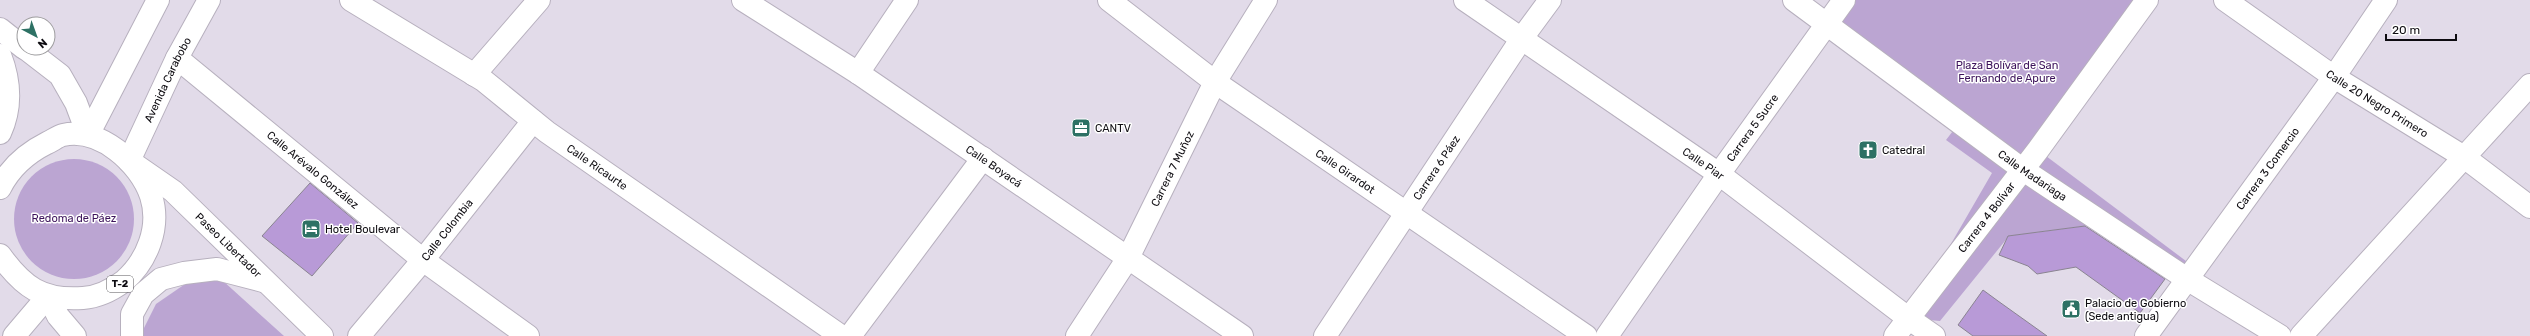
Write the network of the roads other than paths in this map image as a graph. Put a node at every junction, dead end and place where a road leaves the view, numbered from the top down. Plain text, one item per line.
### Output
1 (158, 0) edge
2 (209, 0) edge
3 (352, 0) edge
4 (539, 0) edge
5 (743, 0) edge
6 (907, 0) edge
7 (1109, 0) edge
8 (1266, 0) edge
9 (1465, 0) edge
10 (1550, 0) edge
11 (1794, 0) edge
12 (1844, 0) edge
13 (2147, 0) edge
14 (2224, 0) edge
15 (2386, 0) edge
16 (1827, 23) junction
17 (0, 29) edge
18 (1522, 38) junction
19 (16, 42) edge
20 (0, 55) edge
21 (34, 56) edge
22 (177, 58) junction
23 (858, 73) junction
24 (474, 75) junction
25 (2334, 77) junction
26 (1216, 82) junction
27 (2530, 85) edge
28 (533, 121) junction
29 (0, 133) edge
30 (88, 135) junction
31 (2464, 157) junction
32 (982, 158) junction
33 (129, 161) junction
34 (2022, 169) junction
35 (1719, 174) junction
36 (0, 188) edge
37 (2530, 207) edge
38 (1406, 213) junction
39 (0, 255) edge
40 (1128, 258) junction
41 (423, 260) junction
42 (2187, 280) junction
43 (264, 281) junction
44 (48, 296) junction
45 (1908, 318) junction
46 (14, 336) edge
47 (75, 336) edge
48 (132, 336) edge
49 (322, 336) edge
50 (359, 336) edge
51 (528, 336) edge
52 (841, 336) edge
53 (850, 336) edge
54 (1077, 336) edge
55 (1242, 336) edge
56 (1325, 336) edge
57 (1586, 336) edge
58 (1607, 336) edge
59 (1895, 336) edge
60 (1934, 336) edge
61 (2146, 336) edge
62 (2280, 336) edge
63 (2301, 336) edge

1 - 30 main road
2 - 22 main road, Avenida Carabobo
3 - 24 main road, Calle Ricaurte
4 - 24 main road
5 - 23 main road, Calle Boyacá
6 - 23 main road
7 - 26 main road, Calle Girardot
8 - 26 main road, Carrera 7 Muñoz
9 - 18 main road, Calle Piar
10 - 18 main road, Carrera 6 Páez
11 - 16 main road, Calle Madariaga
12 - 16 main road, Carrera 5 Sucre
13 - 34 main road, Carrera 4 Bolívar
14 - 25 main road, Calle 20 Negro Primero
15 - 25 main road, Carrera 3 Comercio
16 - 34 main road, Calle Madariaga
16 - 35 main road, Carrera 5 Sucre
17 - 19 main road
18 - 35 main road, Calle Piar
18 - 38 main road, Carrera 6 Páez
20 - 29 main road
21 - 30 main road
22 - 33 main road, Avenida Carabobo
22 - 41 main road, Calle Arévalo González
23 - 32 main road, Calle Boyacá
24 - 28 main road, Calle Ricaurte
25 - 31 main road, Calle 20 Negro Primero
25 - 42 main road, Carrera 3 Comercio
26 - 38 main road, Calle Girardot
26 - 40 main road, Carrera 7 Muñoz
27 - 31 main road
28 - 41 main road, Calle Colombia
28 - 52 main road, Calle Ricaurte
30 - 33 main road, T-2
30 - 36 main road, T-2
31 - 37 main road, Calle 20 Negro Primero
31 - 63 main road
32 - 40 main road, Calle Boyacá
32 - 53 main road
33 - 43 main road, Paseo Libertador / T-2
33 - 44 main road, T-2
34 - 42 main road, Calle Madariaga
34 - 45 main road, Carrera 4 Bolívar
35 - 45 main road, Calle Piar
35 - 58 main road, Carrera 5 Sucre
38 - 56 main road, Carrera 6 Páez
38 - 57 main road, Calle Girardot
39 - 44 main road, T-2
40 - 54 main road, Carrera 7 Muñoz
40 - 55 main road, Calle Boyacá
41 - 50 main road, Calle Colombia
41 - 51 main road, Calle Arévalo González
42 - 61 main road, Carrera 3 Comercio
42 - 62 main road, Calle Madariaga
43 - 48 main road
43 - 49 main road, Paseo Libertador / T-2
44 - 46 main road
44 - 47 main road
45 - 59 main road, Carrera 4 Bolívar
45 - 60 main road, Calle Piar

